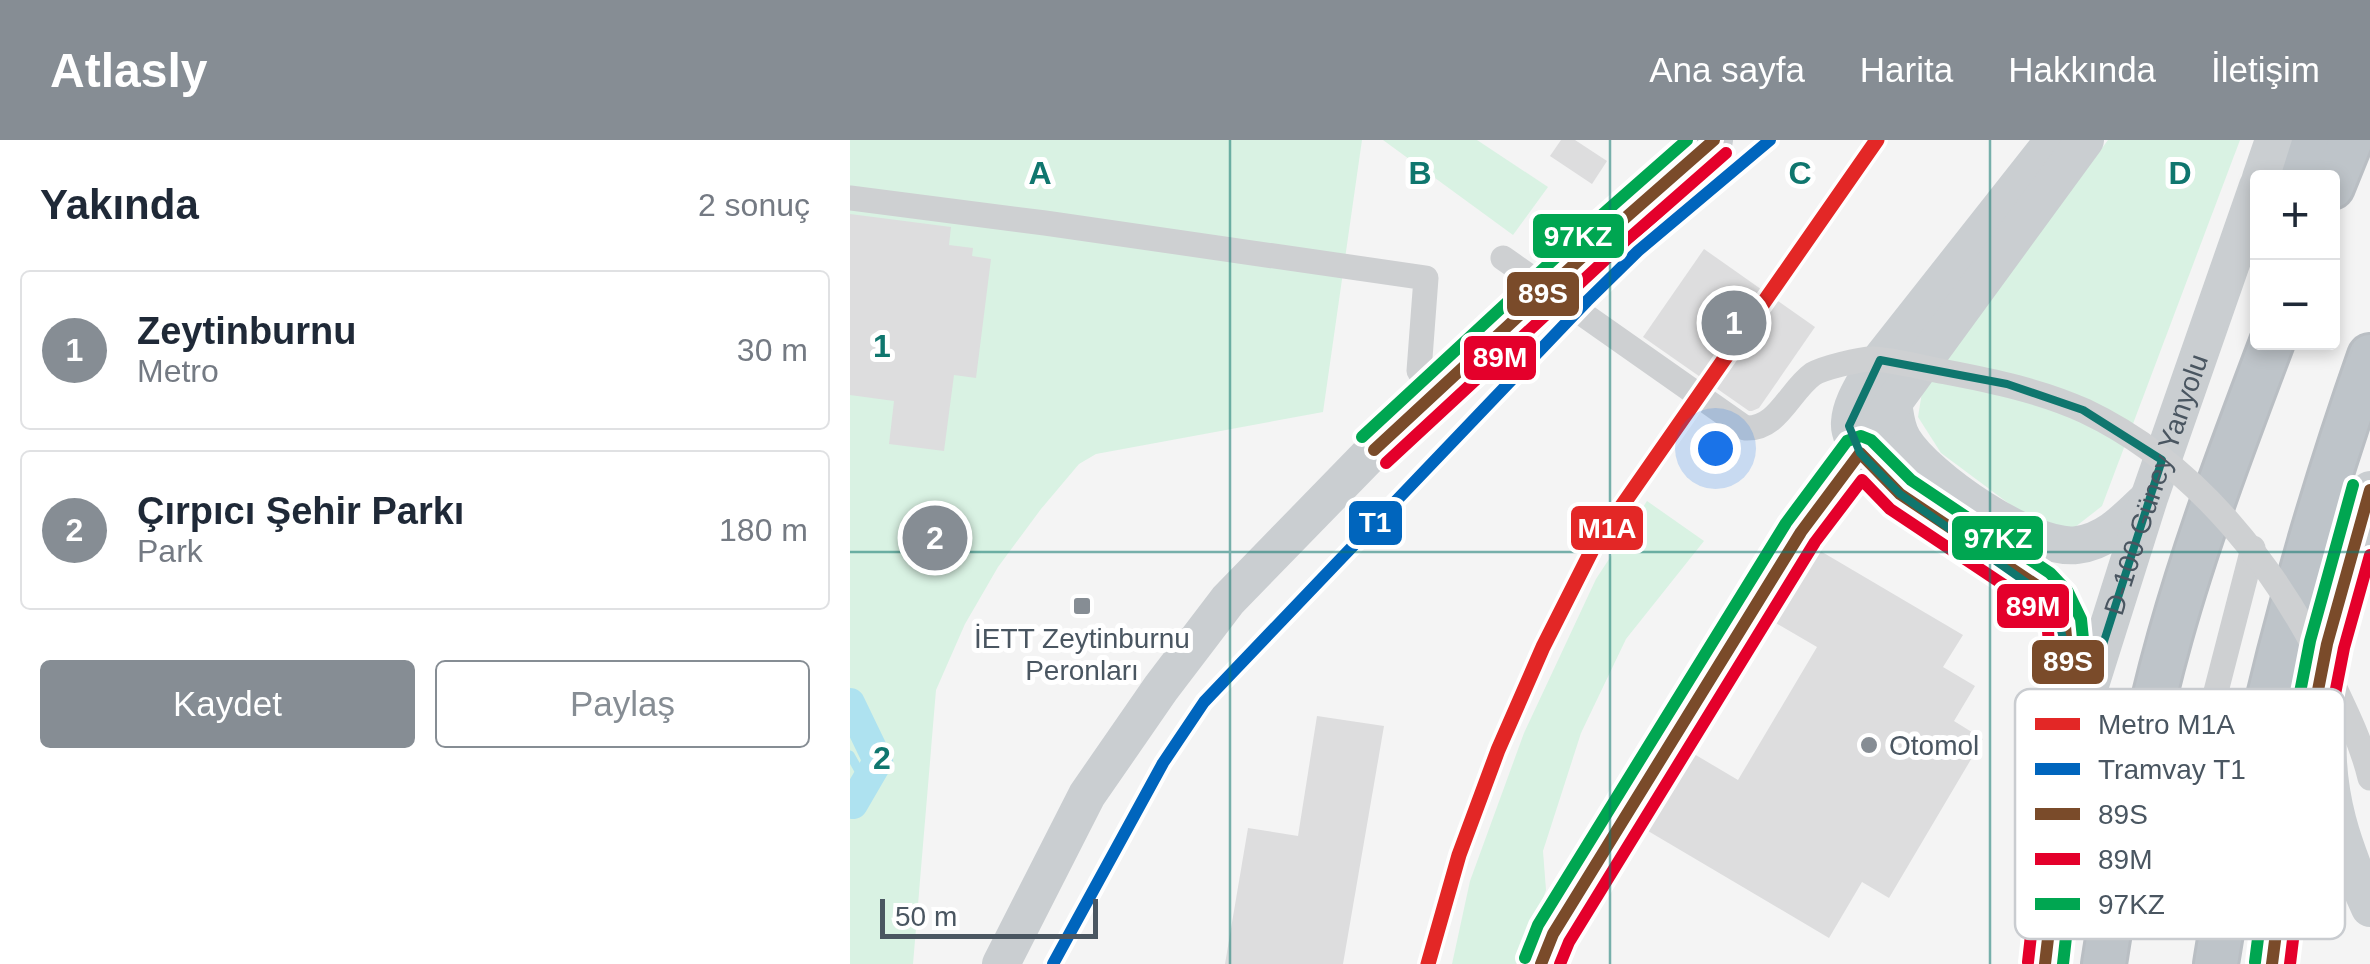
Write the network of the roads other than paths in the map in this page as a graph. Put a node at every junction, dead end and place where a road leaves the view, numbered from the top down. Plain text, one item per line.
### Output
1 (1714, 140) edge
2 (2054, 140) edge
3 (2085, 140) edge
4 (2274, 140) edge
5 (2314, 140) edge
6 (2351, 140) edge
7 (2264, 170) edge
8 (2305, 170) edge
9 (2339, 170) edge
10 (850, 198) edge
11 (2250, 208) edge
12 (1503, 258) dead end
13 (2255, 350) edge
14 (2269, 350) edge
15 (2370, 356) edge
16 (1419, 371) dead end
17 (1893, 402) junction
18 (2246, 412) junction
19 (1860, 453) junction
20 (2370, 490) edge
21 (2149, 498) junction
22 (2253, 548) junction
23 (2327, 644) junction
24 (2065, 689) edge
25 (2089, 689) edge
26 (2157, 689) edge
27 (2217, 689) edge
28 (2271, 689) edge
29 (2318, 689) edge
30 (2330, 689) edge
31 (2335, 689) edge
32 (2345, 709) edge
33 (2370, 778) edge
34 (2345, 841) edge
35 (2370, 908) edge
36 (2048, 939) edge
37 (2108, 939) edge
38 (2220, 939) edge
39 (2275, 939) edge
40 (1001, 964) edge
41 (1541, 964) edge
42 (2045, 964) edge
43 (2104, 964) edge
44 (2216, 964) edge
45 (2272, 964) edge

1 - 40 main road
2 - 19 main road
3 - 17 main road
4 - 7 main road
5 - 8 highway
6 - 9 highway
10 - 16 street
11 - 21 main road, D-100 Güney Yanyolu
12 - 22 street, bridge
13 - 18 highway
14 - 18 highway
15 - 28 highway
17 - 19 main road
17 - 21 main road
18 - 26 highway
19 - 24 main road
19 - 41 main road
20 - 23 main road
21 - 25 main road, D-100 Güney Yanyolu
22 - 27 street
22 - 31 street, bridge
23 - 29 main road
23 - 30 main road
32 - 33 street, bridge
34 - 35 main road
36 - 42 main road, D-100 Güney Yanyolu
37 - 43 highway
38 - 44 highway
39 - 45 main road

